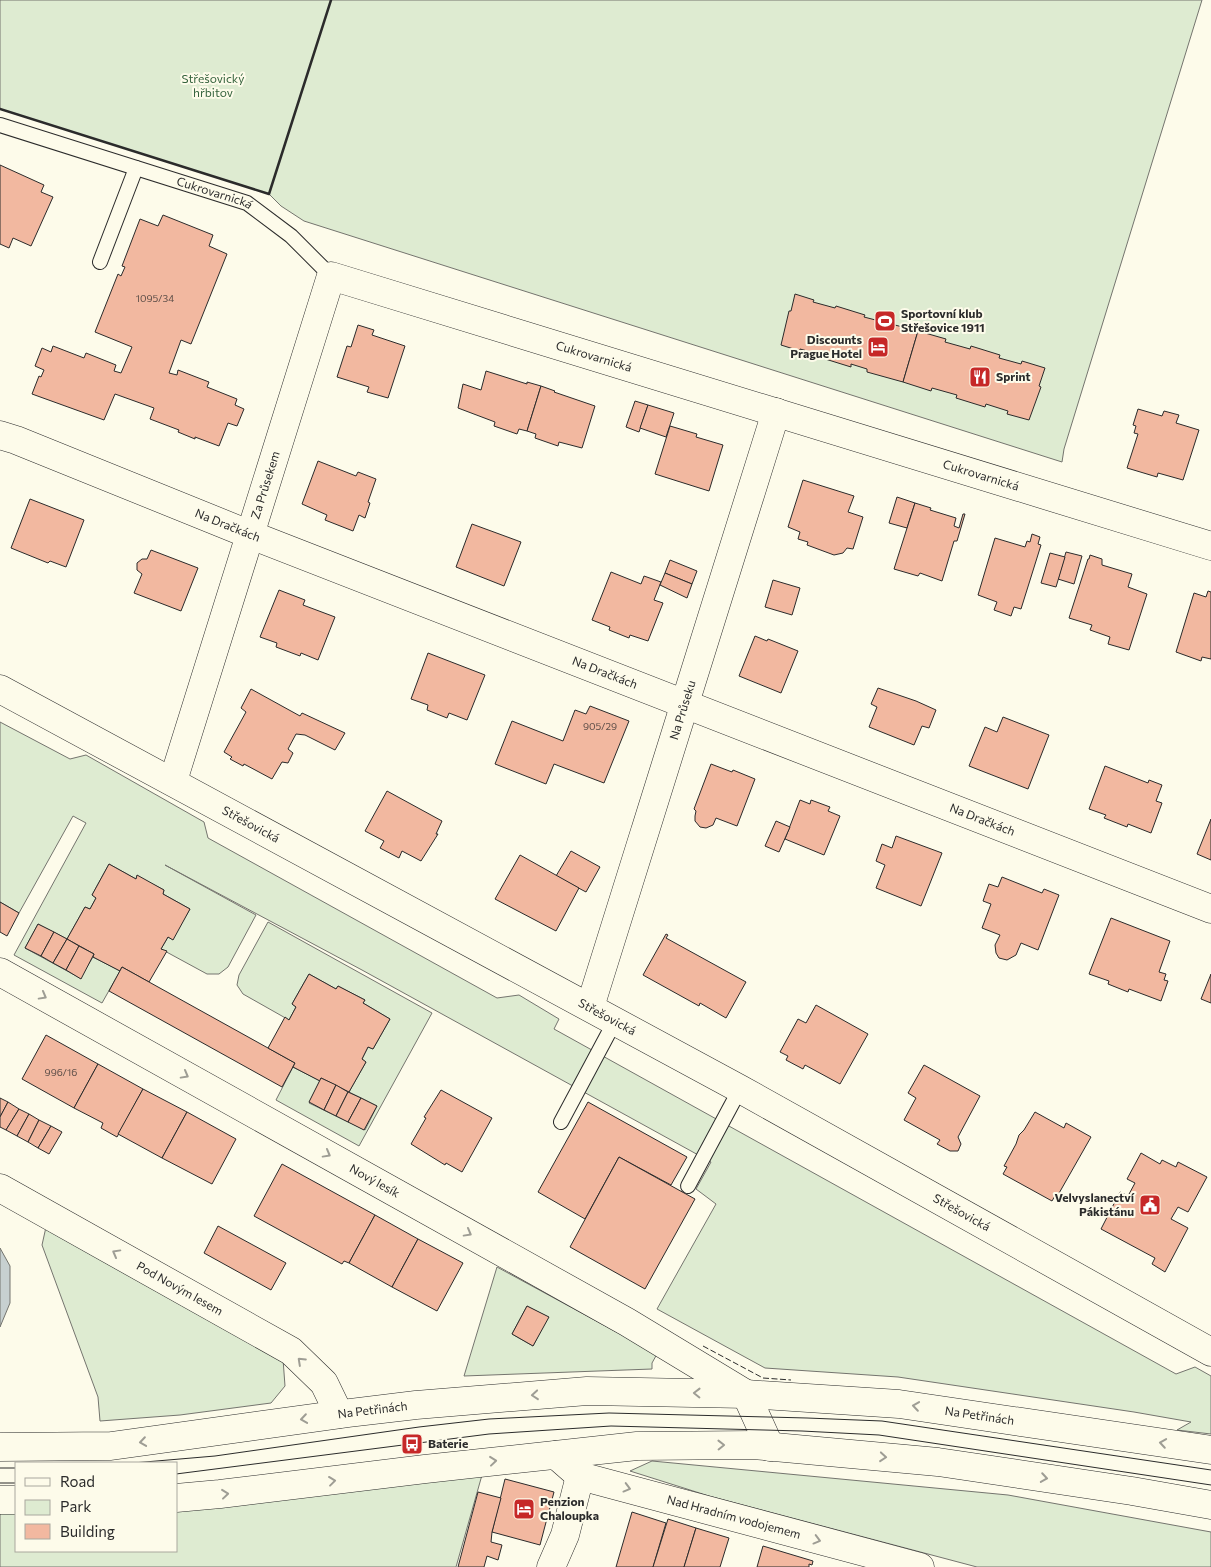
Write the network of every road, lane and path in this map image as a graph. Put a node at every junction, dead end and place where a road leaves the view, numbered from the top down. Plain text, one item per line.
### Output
1 (0, 125) edge
2 (136, 168) junction
3 (100, 262) dead end
4 (331, 276) junction
5 (776, 412) junction
6 (0, 435) edge
7 (251, 535) junction
8 (1211, 546) edge
9 (0, 689) edge
10 (686, 704) junction
11 (174, 781) junction
12 (1211, 909) edge
13 (0, 972) edge
14 (590, 1007) junction
15 (615, 1021) junction
16 (740, 1088) junction
17 (561, 1122) dead end
18 (688, 1186) dead end
19 (0, 1188) edge
20 (1211, 1352) edge
21 (746, 1394) junction
22 (339, 1414) junction
23 (0, 1447) edge
24 (770, 1447) junction
25 (1211, 1450) edge
26 (556, 1455) junction
27 (580, 1476) junction
28 (178, 1498) edge
29 (0, 1500) edge
30 (15, 1500) edge
31 (1211, 1505) edge
32 (550, 1567) edge
33 (920, 1567) edge

1 - 2 lane, Cukrovarnická
2 - 3 lane
2 - 4 lane, Cukrovarnická
4 - 5 street, Cukrovarnická
4 - 7 street, Za Průsekem
5 - 8 street, Cukrovarnická
5 - 10 street, Na Průseku
6 - 7 street, Na Dračkách
7 - 10 street, Na Dračkách
7 - 11 street, Za Průsekem
9 - 11 street, Střešovická
10 - 12 street, Na Dračkách
10 - 14 street, Na Průseku
11 - 14 street, Střešovická
13 -> 21 street, Nový lesík
14 - 15 street, Střešovická
15 - 16 street, Střešovická
15 - 17 lane
16 - 18 lane
16 - 20 street, Střešovická
22 -> 19 street, Pod Novým lesem
21 -> 22 street, Na Petřinách
21 - 24 street
25 -> 21 street, Na Petřinách
22 -> 23 street, Na Petřinách
26 -> 24 street
24 -> 31 street
26 - 27 street, Nad Hradním vodojemem
28 -> 26 street
27 - 32 street
27 -> 33 street, Nad Hradním vodojemem
29 - 30 street

